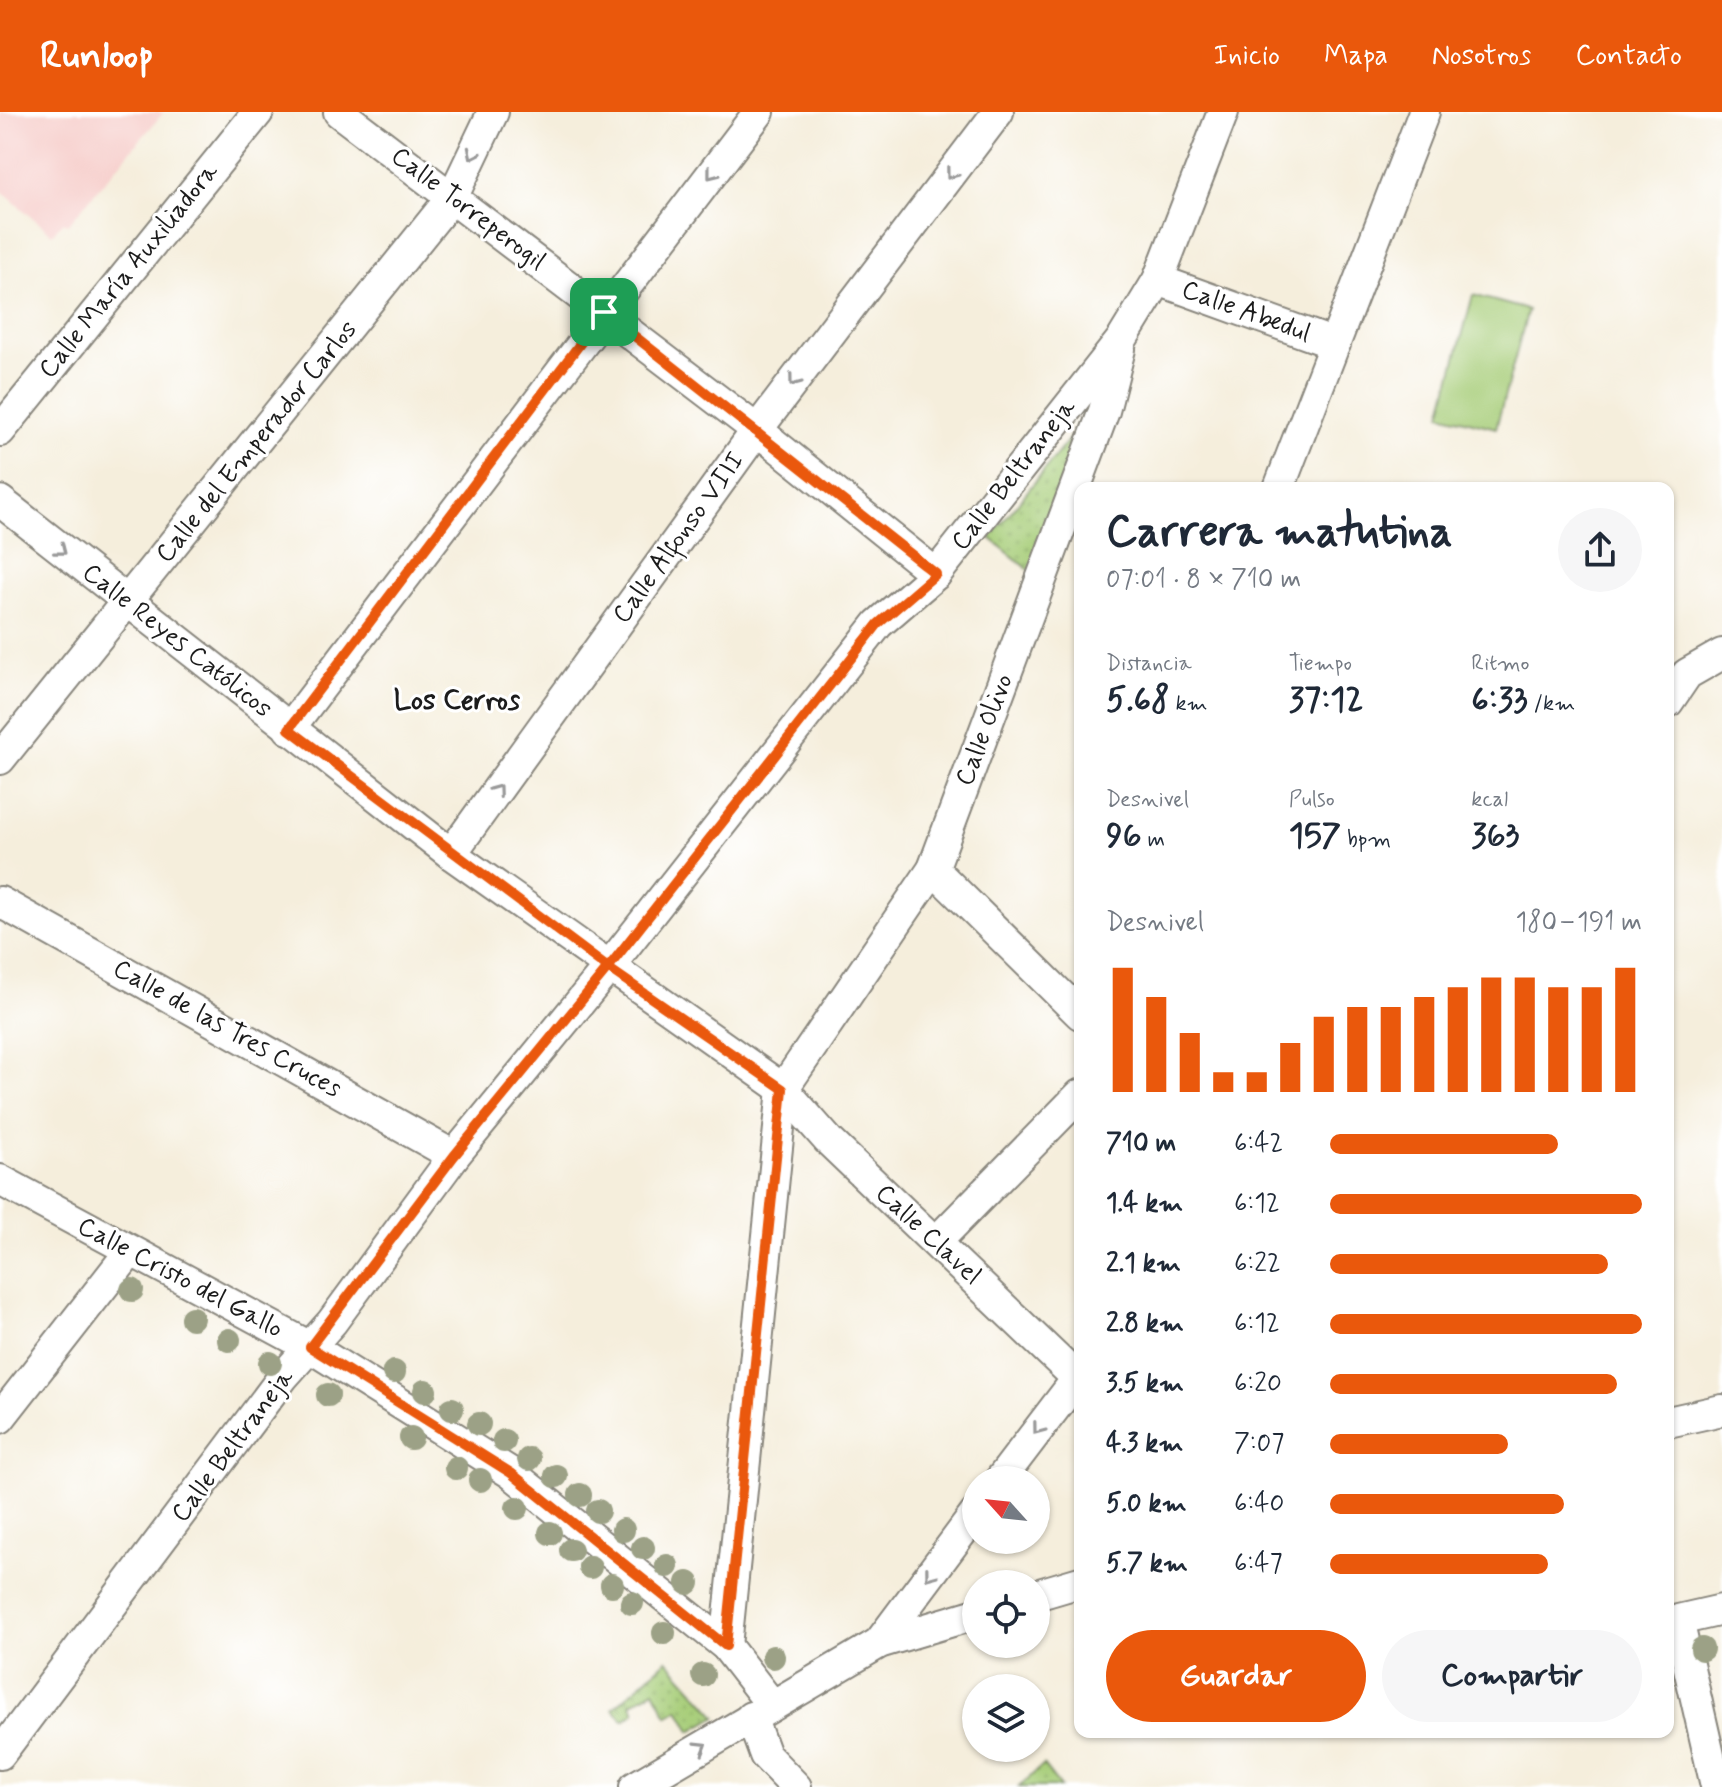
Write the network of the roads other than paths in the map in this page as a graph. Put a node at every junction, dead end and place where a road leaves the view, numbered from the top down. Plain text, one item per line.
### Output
1 (258, 112) edge
2 (339, 112) edge
3 (493, 112) edge
4 (759, 112) edge
5 (998, 112) edge
6 (1223, 112) edge
7 (1424, 112) edge
8 (453, 196) junction
9 (1158, 280) junction
10 (604, 312) junction
11 (1122, 339) junction
12 (1335, 344) junction
13 (757, 430) junction
14 (0, 431) edge
15 (1077, 482) edge
16 (1281, 482) edge
17 (1074, 491) edge
18 (0, 501) edge
19 (936, 574) junction
20 (128, 603) junction
21 (1722, 654) edge
22 (1674, 693) edge
23 (289, 729) junction
24 (0, 759) edge
25 (451, 854) junction
26 (933, 869) junction
27 (0, 902) edge
28 (608, 968) junction
29 (1074, 1005) edge
30 (783, 1089) junction
31 (1074, 1101) edge
32 (454, 1156) junction
33 (0, 1180) edge
34 (936, 1242) junction
35 (129, 1253) junction
36 (310, 1347) junction
37 (1074, 1373) edge
38 (1074, 1384) edge
39 (1722, 1410) edge
40 (0, 1418) edge
41 (1674, 1421) edge
42 (1011, 1466) edge
43 (962, 1532) edge
44 (1074, 1584) edge
45 (1050, 1591) edge
46 (1722, 1610) edge
47 (962, 1618) edge
48 (1722, 1631) edge
49 (879, 1643) junction
50 (726, 1646) junction
51 (761, 1711) junction
52 (1722, 1720) edge
53 (0, 1754) edge
54 (1717, 1786) edge
55 (635, 1787) edge
56 (796, 1787) edge

1 - 14 street, Calle María Auxiliadora
2 - 8 street, Calle Torreperogil
3 -> 8 street, Calle del Emperador Carlos
4 -> 10 street
5 -> 13 street, Calle Alfonso VIII
6 - 9 street, Calle Beltraneja
7 - 12 street
8 - 10 street, Calle Torreperogil
8 - 20 street, Calle del Emperador Carlos
9 - 11 street, Calle Beltraneja
9 - 12 street, Calle Abedul
10 - 13 street, Calle Torreperogil
10 - 23 street
11 - 15 street, Calle Olivo
11 - 19 street, Calle Beltraneja
12 - 16 street
13 - 19 street, Calle Torreperogil
25 -> 13 street, Calle Alfonso VIII
17 - 26 street, Calle Olivo
18 -> 20 street, Calle Reyes Católicos
19 - 28 street, Calle Beltraneja
20 - 23 street, Calle Reyes Católicos
20 - 24 street, Calle del Emperador Carlos
21 - 22 street
23 - 25 street, Calle Reyes Católicos
25 - 28 street, Calle Reyes Católicos
26 - 29 street
26 - 30 street, Calle Olivo
27 - 32 street, Calle de las Tres Cruces
28 - 30 street, Calle Reyes Católicos
28 - 32 street, Calle Beltraneja
30 - 34 street, Calle Clavel
30 - 50 street
31 - 34 street
32 - 36 street, Calle Beltraneja
33 - 35 street, Calle Cristo del Gallo
34 - 37 street, Calle Clavel
35 - 36 street, Calle Cristo del Gallo
35 - 40 street
36 - 50 street, Calle Cristo del Gallo
36 - 53 street, Calle Beltraneja
38 -> 42 street
39 - 41 street
43 -> 49 street
44 - 45 street
46 - 54 street
47 - 49 street
48 - 52 street
49 - 51 street
50 - 51 street, Calle Cristo del Gallo
55 -> 51 street
51 - 56 street, Calle Cristo del Gallo

